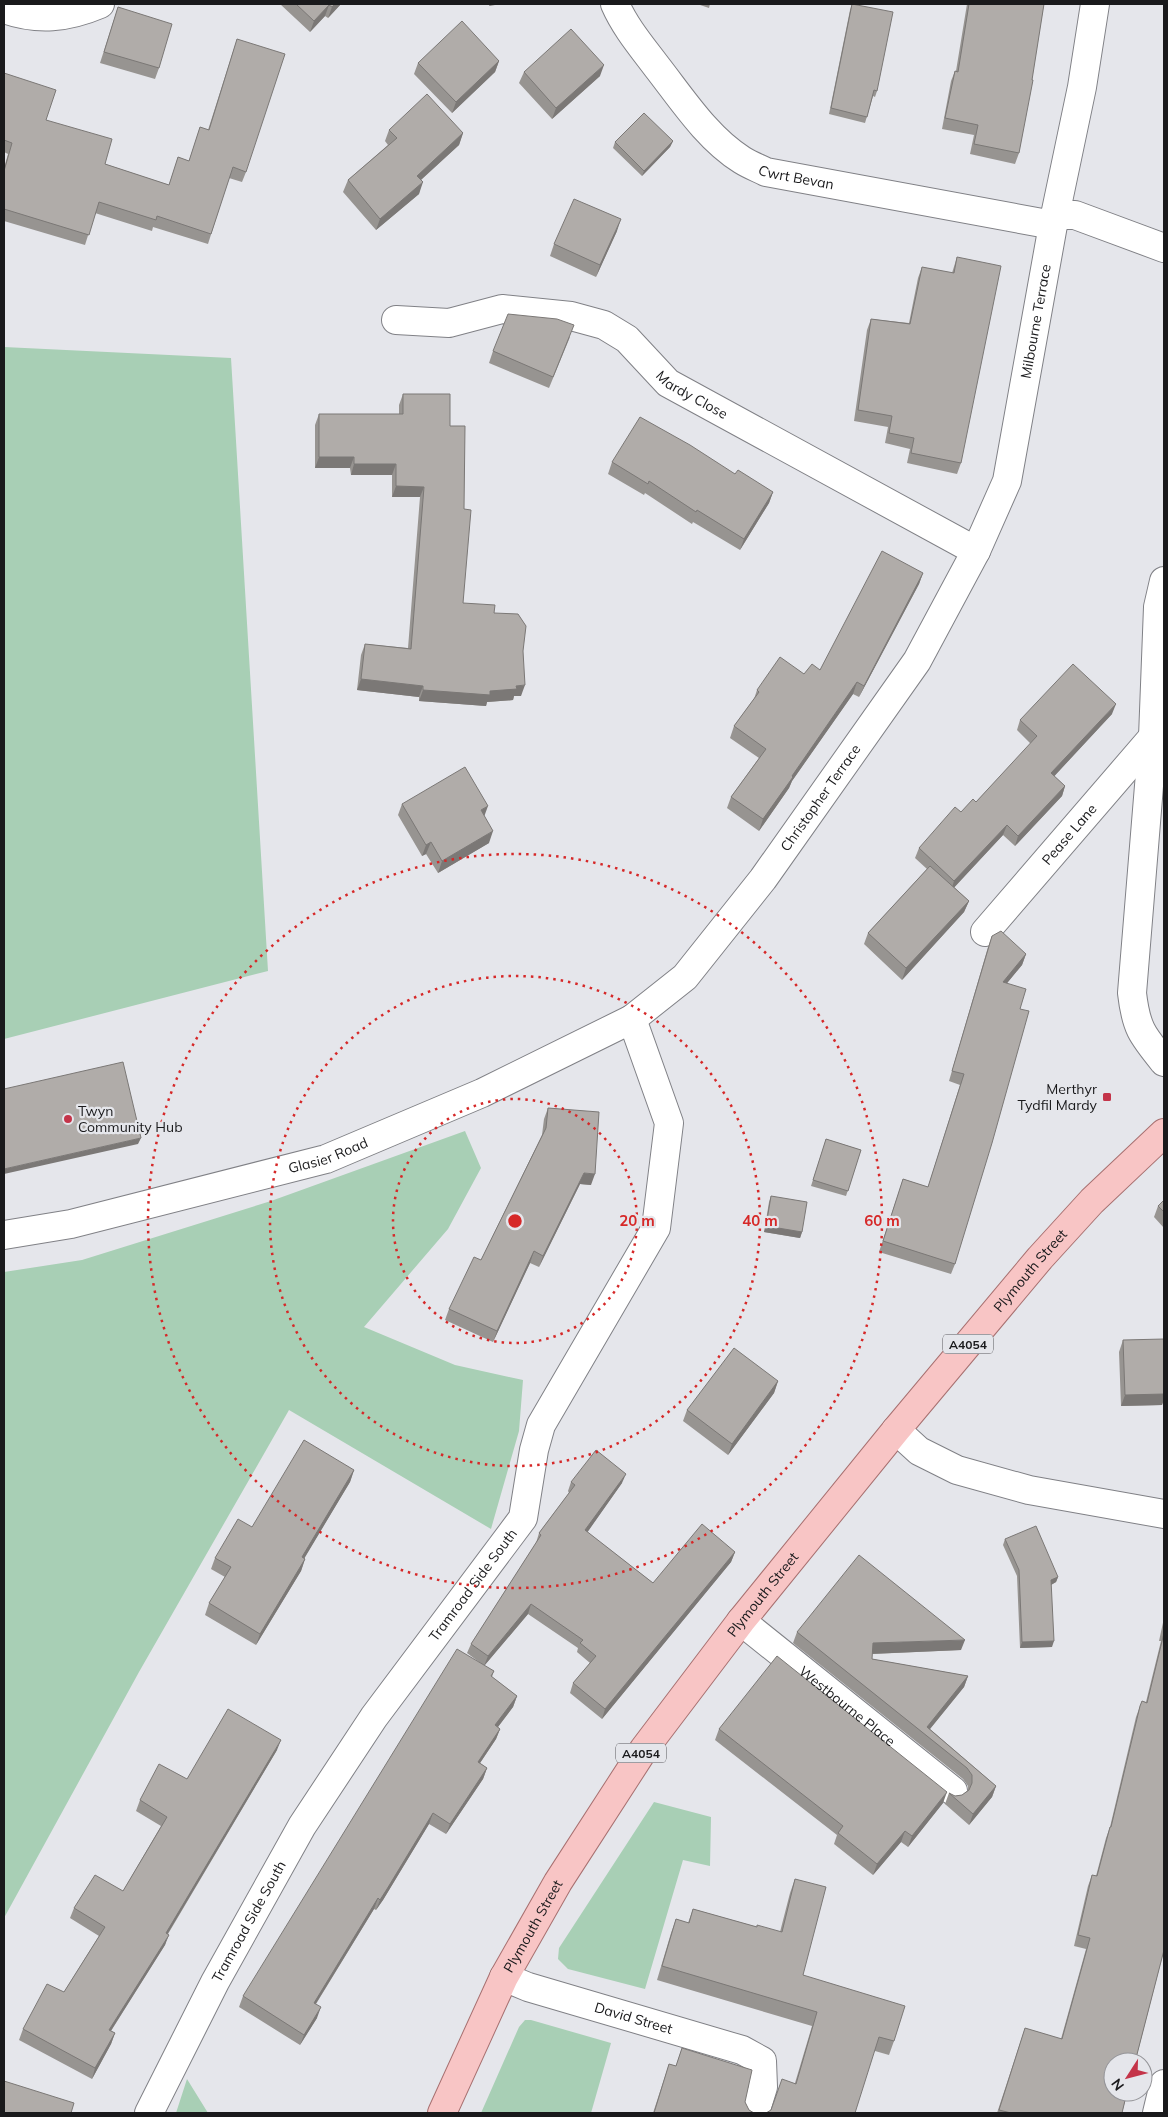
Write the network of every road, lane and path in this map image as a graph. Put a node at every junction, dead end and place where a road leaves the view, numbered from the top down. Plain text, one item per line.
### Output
1 (100, 4) edge
2 (615, 4) edge
3 (1095, 4) edge
4 (4, 9) edge
5 (1054, 220) junction
6 (1164, 248) edge
7 (396, 320) dead end
8 (976, 551) junction
9 (1164, 581) edge
10 (1153, 737) junction
11 (985, 932) dead end
12 (632, 1019) junction
13 (1164, 1062) edge
14 (1164, 1133) edge
15 (4, 1235) edge
16 (896, 1430) junction
17 (1164, 1514) edge
18 (741, 1621) junction
19 (952, 1791) dead end
20 (504, 1977) junction
21 (1164, 2084) edge
22 (149, 2113) edge
23 (442, 2113) edge
24 (755, 2113) edge
25 (1157, 2113) edge

1 - 4 street
2 - 5 street, Cwrt Bevan
3 - 5 street, Milbourne Terrace
5 - 6 street, Cwrt Bevan
5 - 8 street, Milbourne Terrace
7 - 8 street, Mardy Close
8 - 12 street, Christopher Terrace
9 - 10 street
10 - 11 street, Pease Lane
10 - 13 street
12 - 15 street, Glasier Road
12 - 22 street, Tramroad Side South
14 - 16 main road, Plymouth Street / A4054
16 - 17 street
16 - 18 main road, Plymouth Street / A4054
18 - 19 street, Westbourne Place
18 - 20 main road, Plymouth Street / A4054
20 - 23 main road, Plymouth Street / A4054
20 - 24 street, David Street
21 - 25 street

